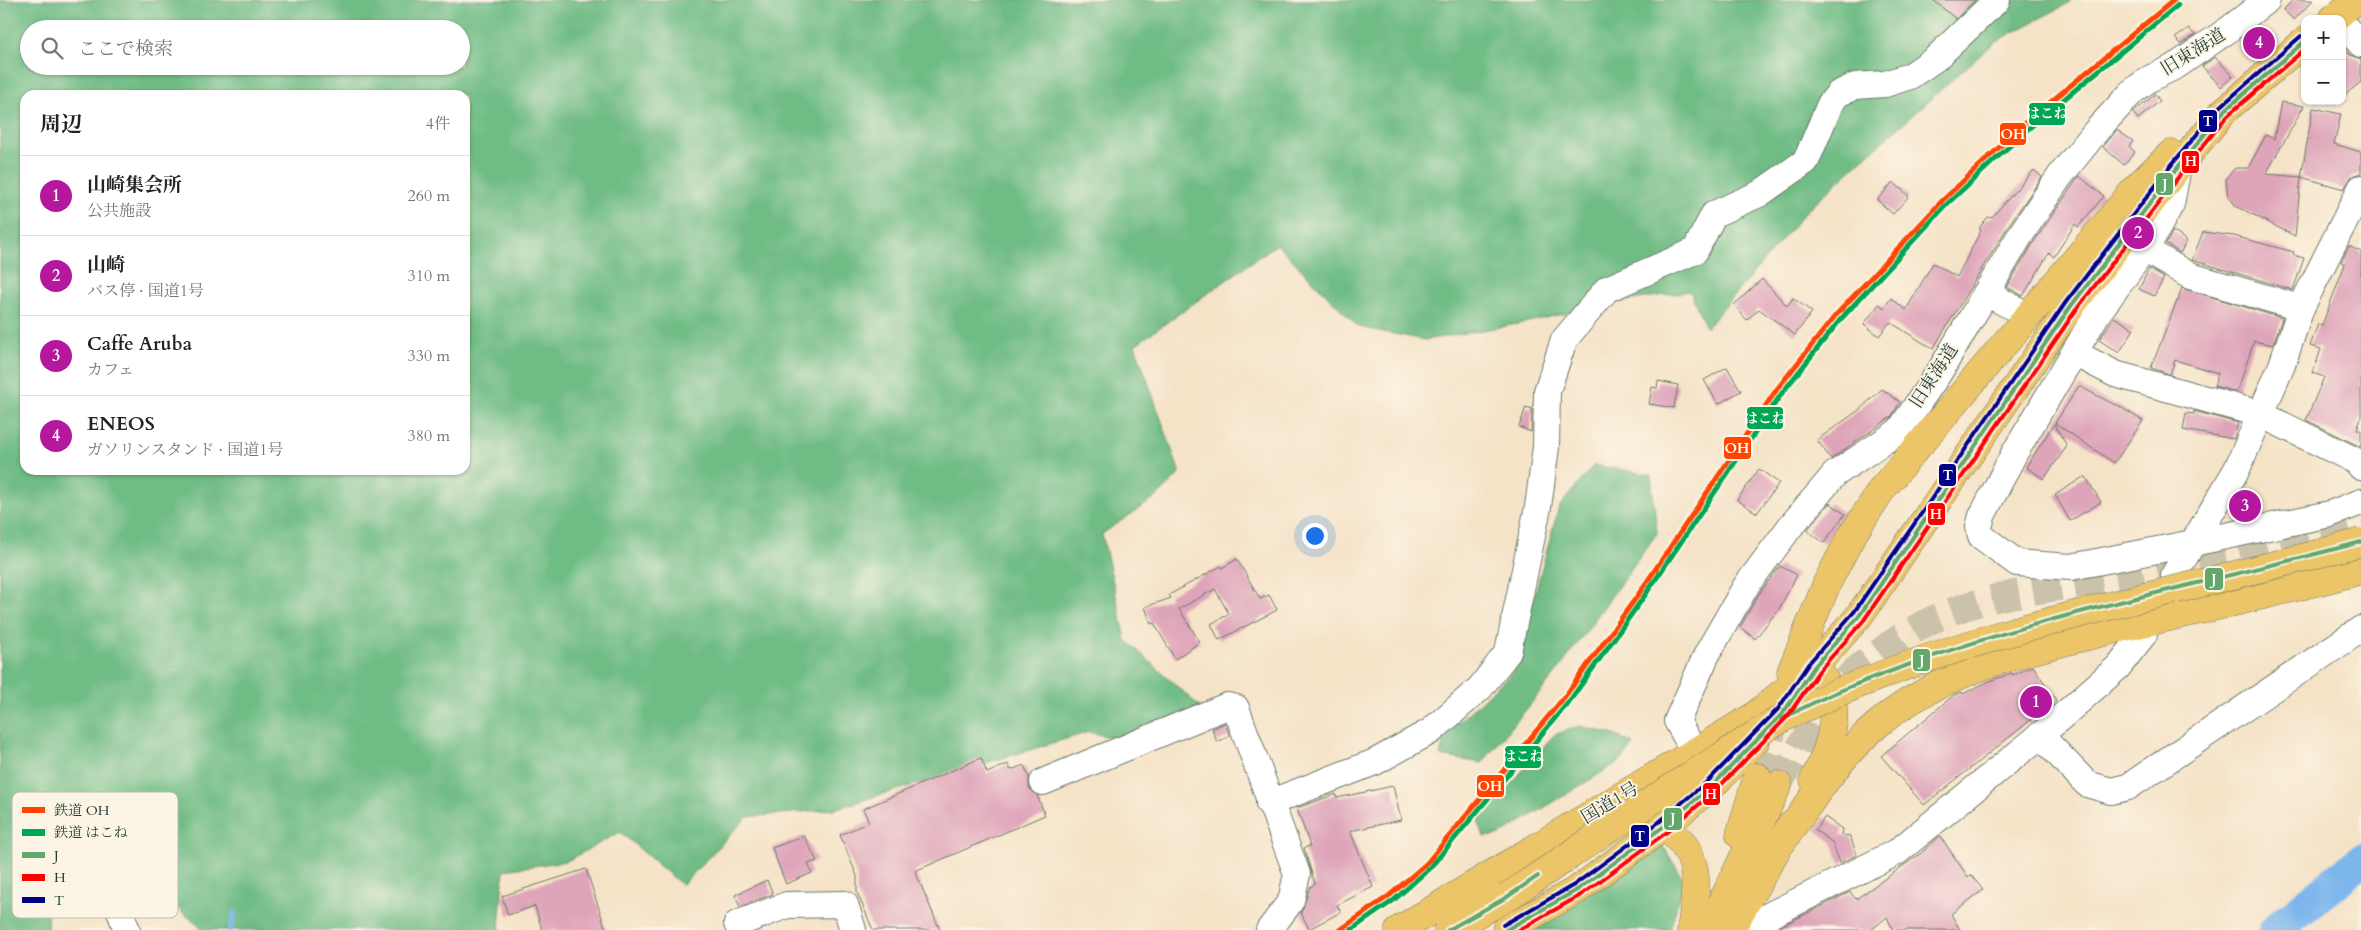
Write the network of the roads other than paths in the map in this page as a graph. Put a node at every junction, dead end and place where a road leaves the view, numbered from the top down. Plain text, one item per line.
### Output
1 (1997, 0) edge
2 (2267, 0) edge
3 (2346, 23) edge
4 (2361, 44) edge
5 (2301, 45) edge
6 (2223, 112) junction
7 (2178, 167) junction
8 (2361, 188) edge
9 (2144, 249) junction
10 (1986, 293) junction
11 (2301, 308) junction
12 (2018, 310) dead end
13 (2088, 360) dead end
14 (2260, 414) junction
15 (2361, 467) edge
16 (2361, 502) edge
17 (2361, 542) edge
18 (2193, 543) junction
19 (2361, 570) edge
20 (2174, 575) dead end
21 (2361, 629) edge
22 (2144, 634) dead end
23 (1803, 670) junction
24 (2040, 735) junction
25 (1694, 753) junction
26 (1768, 781) tunnel mouth
27 (1043, 782) dead end
28 (1713, 785) junction
29 (1269, 803) junction
30 (1663, 827) junction
31 (1782, 842) junction
32 (122, 918) edge
33 (736, 924) dead end
34 (127, 930) edge
35 (853, 930) edge
36 (1269, 930) edge
37 (1400, 930) edge
38 (1448, 930) edge
39 (1506, 930) edge
40 (1691, 930) edge
41 (1709, 930) edge
42 (1730, 930) edge
43 (1752, 930) edge

1 - 29 street
2 - 10 street, 旧東海道
3 - 4 street
5 - 6 highway, 国道1号
6 - 7 highway, 国道1号
6 - 23 highway
7 - 9 street
7 - 23 highway, 国道1号
8 - 11 street
9 - 11 street
9 - 18 street
10 - 12 street
10 - 25 street, 旧東海道
11 - 14 street
13 - 14 street
14 - 15 street
14 - 18 street
16 - 18 street
17 - 38 highway, bridge
18 - 20 street
19 - 31 highway
21 - 24 street
22 - 24 street
23 - 25 highway, 国道1号
23 - 28 highway, 国道1号
23 - 31 highway
24 - 43 street
25 - 28 street, 旧東海道
25 - 37 highway, 国道1号
26 - 41 highway
27 - 29 street
28 - 30 highway, 国道1号
29 - 36 street
30 - 39 highway, 国道1号
30 - 40 highway
31 - 42 highway
32 - 34 street
33 - 35 street

